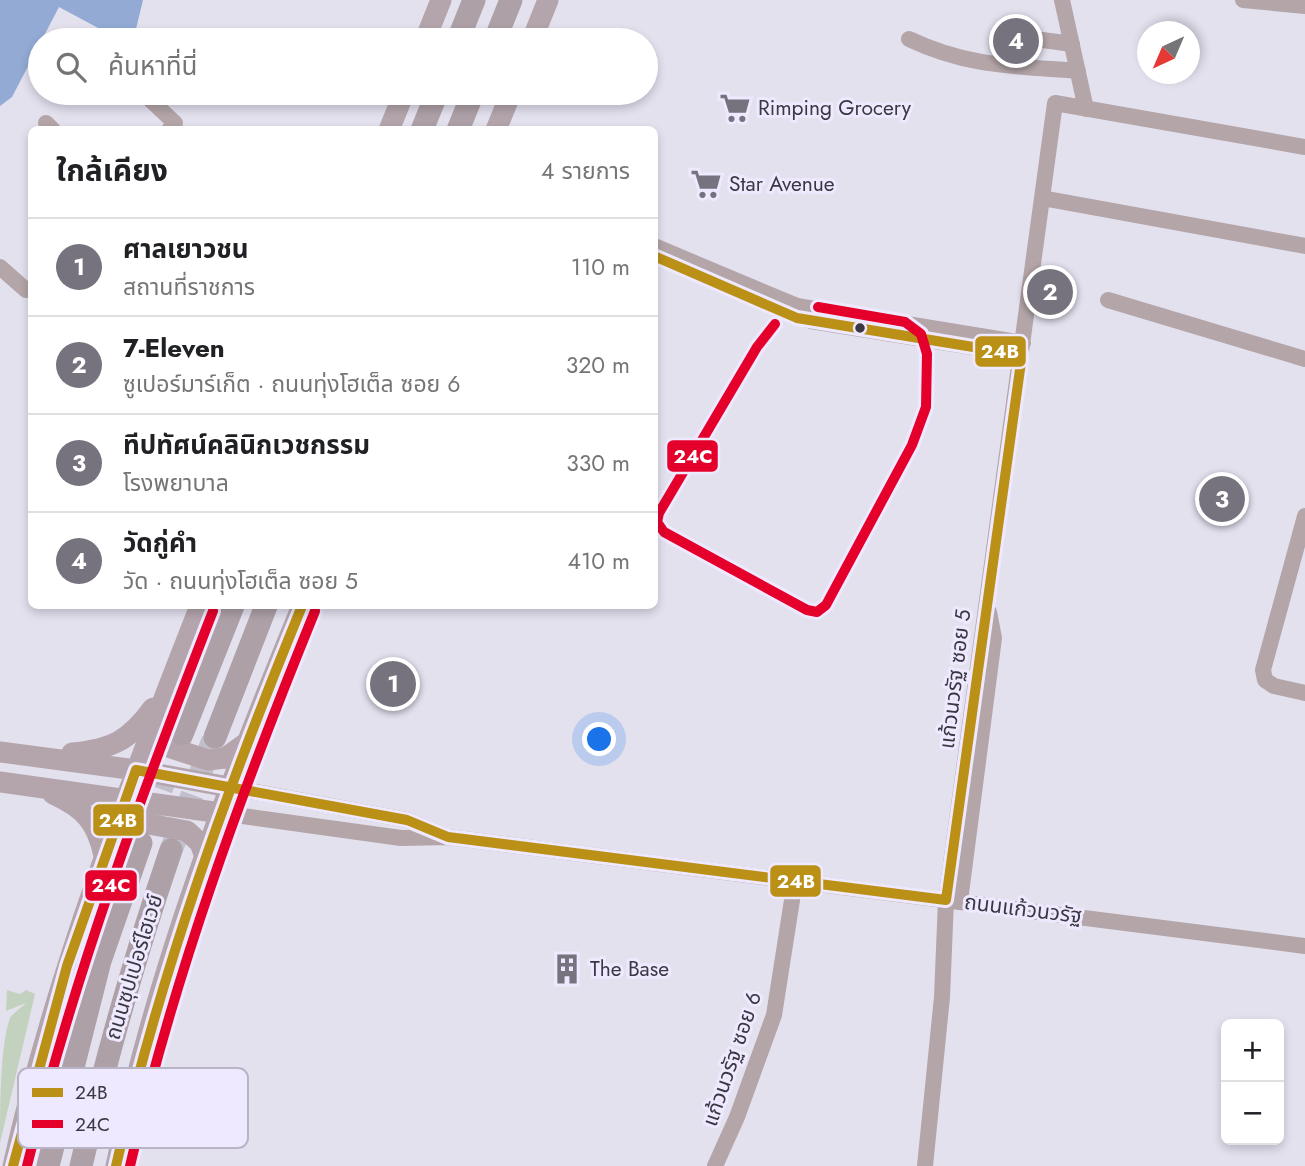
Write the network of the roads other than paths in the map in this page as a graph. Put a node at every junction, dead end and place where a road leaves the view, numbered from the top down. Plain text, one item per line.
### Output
1 (442, 0) edge
2 (474, 0) edge
3 (511, 0) edge
4 (548, 0) edge
5 (1062, 0) edge
6 (1243, 0) edge
7 (1305, 6) edge
8 (430, 28) edge
9 (463, 28) edge
10 (500, 28) edge
11 (537, 28) edge
12 (1006, 35) dead end
13 (909, 39) dead end
14 (1072, 44) junction
15 (1078, 71) junction
16 (155, 105) edge
17 (399, 105) edge
18 (432, 105) edge
19 (468, 105) edge
20 (506, 105) edge
21 (1086, 109) junction
22 (173, 126) edge
23 (391, 126) edge
24 (424, 126) edge
25 (460, 126) edge
26 (498, 126) edge
27 (1305, 147) edge
28 (1042, 198) junction
29 (1305, 246) edge
30 (658, 248) edge
31 (658, 259) edge
32 (0, 267) edge
33 (26, 290) dead end
34 (1108, 300) dead end
35 (832, 318) junction
36 (1023, 349) junction
37 (1305, 359) edge
38 (1305, 516) edge
39 (199, 609) edge
40 (232, 609) edge
41 (265, 609) edge
42 (301, 609) edge
43 (169, 685) junction
44 (1305, 693) edge
45 (156, 718) junction
46 (182, 734) tunnel mouth
47 (215, 737) tunnel mouth
48 (246, 743) junction
49 (0, 752) edge
50 (35, 756) junction
51 (136, 770) junction
52 (0, 782) edge
53 (36, 786) junction
54 (229, 788) junction
55 (125, 799) junction
56 (221, 813) junction
57 (448, 837) junction
58 (141, 844) tunnel mouth
59 (106, 849) junction
60 (171, 850) tunnel mouth
61 (205, 858) junction
62 (795, 881) junction
63 (953, 901) junction
64 (1305, 946) edge
65 (35, 1068) edge
66 (73, 1068) edge
67 (104, 1068) edge
68 (141, 1068) edge
69 (18, 1143) edge
70 (53, 1148) edge
71 (85, 1148) edge
72 (121, 1148) edge
73 (13, 1166) edge
74 (48, 1166) edge
75 (81, 1166) edge
76 (116, 1166) edge
77 (715, 1166) edge
78 (925, 1166) edge

1 - 8 main road
2 - 9 highway
3 - 10 highway
4 - 11 main road
5 - 14 street
6 - 7 street
12 - 14 street
13 - 15 street
14 - 15 street
15 - 21 street
16 - 22 street
17 - 23 main road
18 - 24 highway
19 - 25 highway
20 - 26 main road
21 - 27 street
21 - 28 street
28 - 29 street
28 - 36 street
30 - 35 street
31 - 35 street
32 - 33 street
34 - 37 street
35 - 36 street
36 - 63 street, แก้วนวรัฐ ซอย 5
38 - 44 street
39 - 43 main road
40 - 46 highway
41 - 47 highway
42 - 48 main road
43 - 45 main road
43 - 50 main road
45 - 48 main road
45 - 51 main road
48 - 54 main road
49 - 50 main road, ถนนแก้วนวรัฐ
50 - 51 main road, ถนนแก้วนวรัฐ
51 - 54 main road, ถนนแก้วนวรัฐ
51 - 55 main road
52 - 53 main road, ถนนแก้วนวรัฐ
53 - 55 main road, ถนนแก้วนวรัฐ
53 - 59 main road
54 - 56 main road
54 - 57 street, ถนนแก้วนวรัฐ
55 - 56 main road, ถนนแก้วนวรัฐ
55 - 59 main road
56 - 57 street, ถนนแก้วนวรัฐ
56 - 61 main road
57 - 62 street, ถนนแก้วนวรัฐ
58 - 66 highway, ถนนซุปเปอร์ไฮเวย์
59 - 61 main road
59 - 65 main road
60 - 67 highway, ถนนซุปเปอร์ไฮเวย์
61 - 68 main road
62 - 63 street, ถนนแก้วนวรัฐ
62 - 77 street, แก้วนวรัฐ ซอย 6
63 - 64 street, ถนนแก้วนวรัฐ
63 - 78 street, แก้วนวรัฐ ซอย 5
69 - 73 main road
70 - 74 highway, ถนนซุปเปอร์ไฮเวย์
71 - 75 highway, ถนนซุปเปอร์ไฮเวย์
72 - 76 main road

